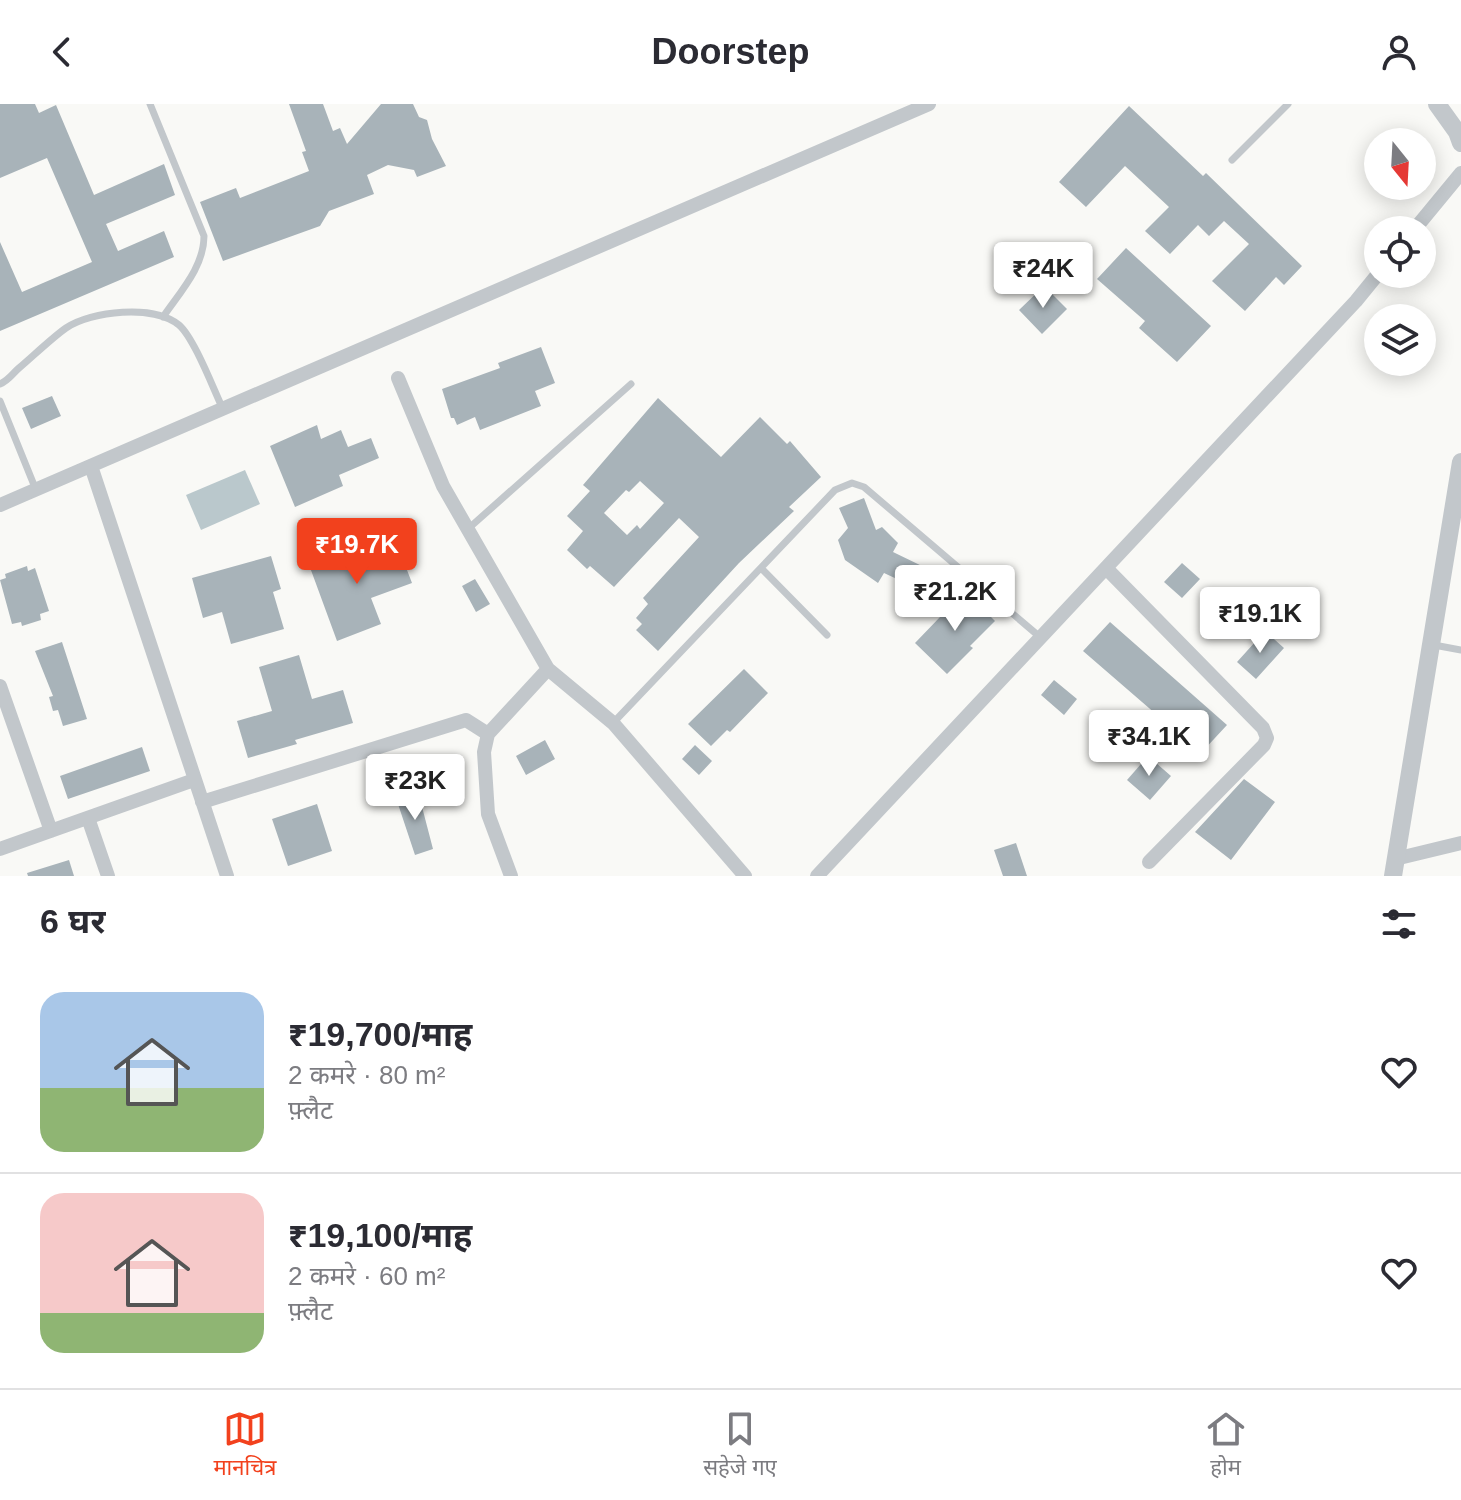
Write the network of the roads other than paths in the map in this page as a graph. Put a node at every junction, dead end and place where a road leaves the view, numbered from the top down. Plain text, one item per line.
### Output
1 (150, 104) edge
2 (929, 104) edge
3 (1288, 104) edge
4 (1437, 104) edge
5 (1461, 143) edge
6 (1232, 160) dead end
7 (1461, 173) edge
8 (1426, 216) edge
9 (1367, 288) edge
10 (163, 317) junction
11 (398, 378) dead end
12 (0, 384) edge
13 (631, 384) dead end
14 (0, 401) edge
15 (222, 407) junction
16 (1461, 462) edge
17 (91, 466) junction
18 (36, 490) junction
19 (0, 505) edge
20 (469, 528) junction
21 (761, 568) junction
22 (1106, 568) junction
23 (827, 635) dead end
24 (1040, 637) junction
25 (1431, 645) junction
26 (1461, 650) edge
27 (548, 669) junction
28 (0, 686) edge
29 (613, 723) junction
30 (488, 734) junction
31 (194, 780) junction
32 (202, 802) junction
33 (88, 818) junction
34 (51, 831) junction
35 (1461, 843) edge
36 (0, 849) edge
37 (1149, 862) dead end
38 (1394, 868) edge
39 (108, 876) edge
40 (227, 876) edge
41 (511, 876) edge
42 (745, 876) edge
43 (817, 876) edge

1 - 10 lane
2 - 15 street
3 - 6 lane
4 - 5 street
7 - 8 street
9 - 22 street
10 - 12 lane
10 - 15 lane
11 - 20 street
13 - 20 lane
14 - 18 lane
15 - 17 street
16 - 25 street
17 - 18 street
17 - 31 street
18 - 19 street
20 - 27 street
21 - 23 lane
21 - 24 lane
21 - 29 lane
22 - 24 street
22 - 37 street
24 - 43 street
25 - 26 lane
25 - 38 street
27 - 29 street
27 - 30 street
28 - 34 street
29 - 42 street
30 - 32 street
30 - 41 street
31 - 32 street
31 - 33 street
32 - 40 street
33 - 34 street
33 - 39 street
34 - 36 street
35 - 38 street

